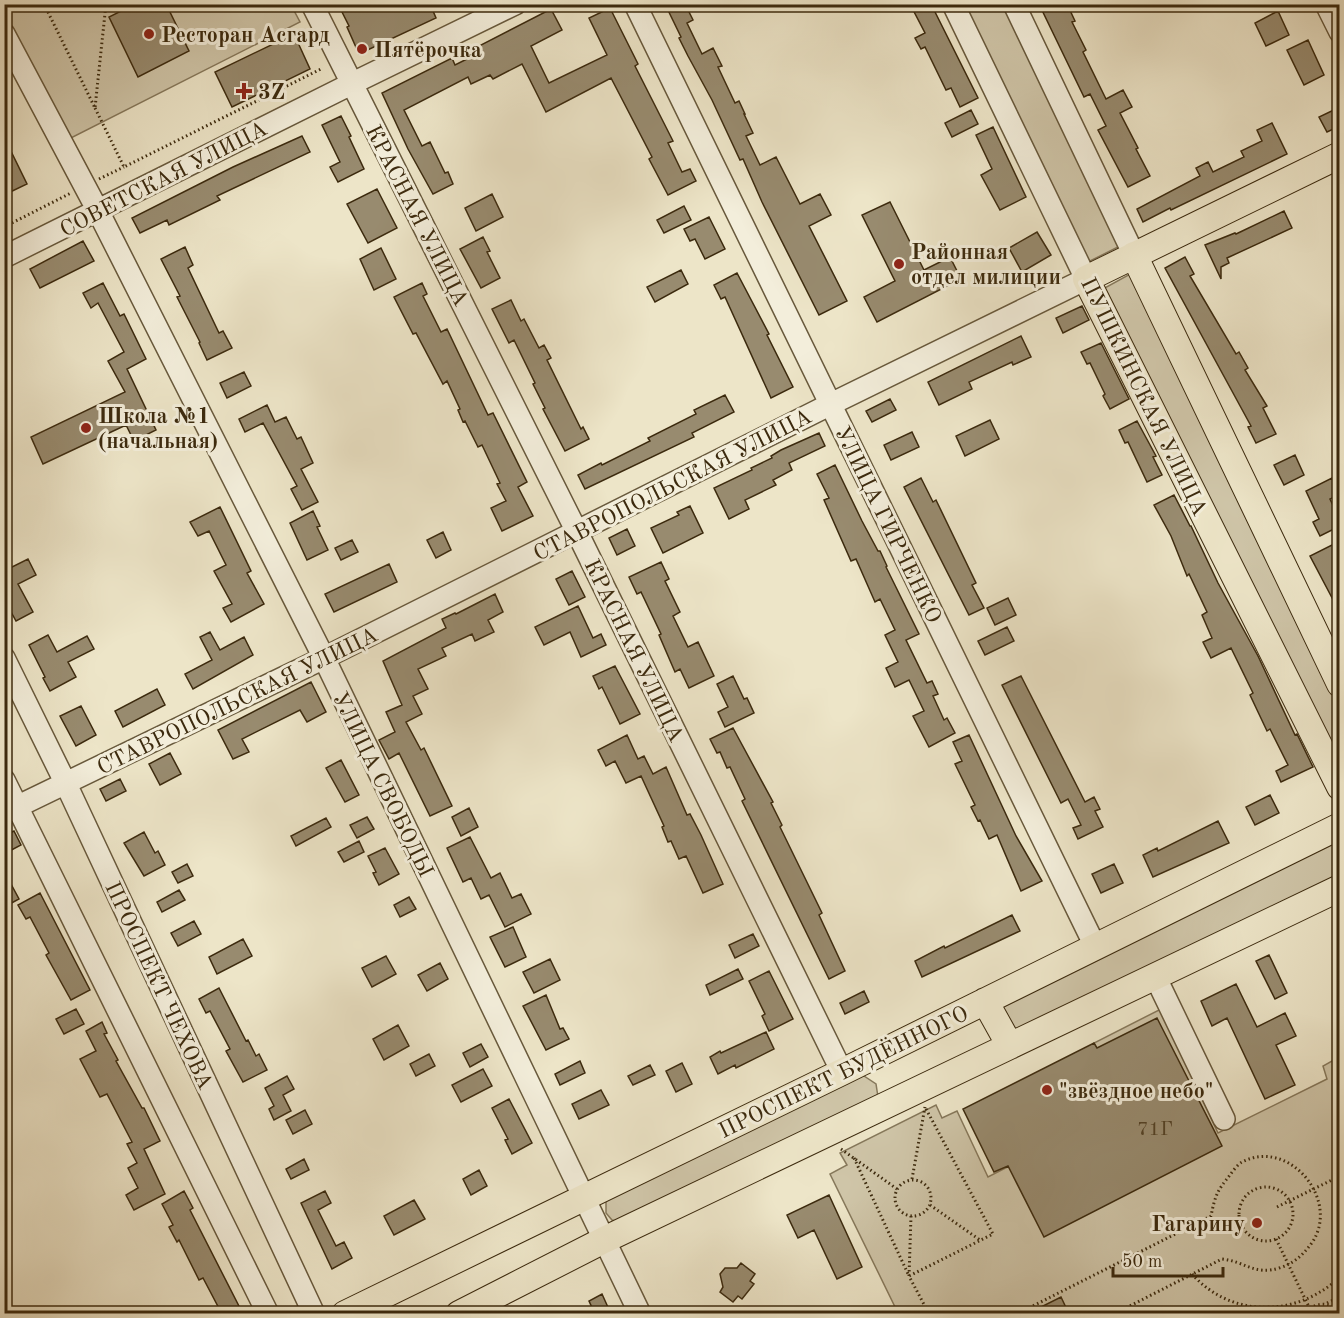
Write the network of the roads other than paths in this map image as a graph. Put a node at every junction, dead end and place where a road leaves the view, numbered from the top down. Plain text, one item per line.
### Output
1 (312, 4) edge
2 (515, 4) edge
3 (635, 4) edge
4 (952, 4) edge
5 (1014, 4) edge
6 (1326, 4) edge
7 (1340, 32) edge
8 (4, 34) edge
9 (351, 84) junction
10 (1340, 155) edge
11 (99, 211) junction
12 (1134, 255) junction
13 (4, 257) edge
14 (1086, 279) junction
15 (831, 404) junction
16 (577, 532) junction
17 (4, 658) edge
18 (324, 658) junction
19 (1340, 684) edge
20 (4, 780) edge
21 (66, 784) junction
22 (1340, 788) edge
23 (11, 810) edge
24 (1340, 826) edge
25 (1340, 888) edge
26 (1095, 946) junction
27 (1155, 976) junction
28 (985, 1001) junction
29 (1010, 1046) junction
30 (842, 1072) junction
31 (1224, 1119) dead end
32 (583, 1198) junction
33 (604, 1240) junction
34 (268, 1314) edge
35 (314, 1314) edge
36 (345, 1314) edge
37 (459, 1314) edge
38 (640, 1314) edge

1 - 9 street, КРАСНАЯ УЛИЦА
2 - 9 street, СОВЕТСКАЯ УЛИЦА
3 - 15 street, УЛИЦА ГИРЧЕНКО
4 - 14 street, ПУШКИНСКАЯ УЛИЦА
5 - 12 street
6 - 7 street
8 - 11 street, УЛИЦА СВОБОДЫ
9 - 11 street, СОВЕТСКАЯ УЛИЦА
9 - 16 street, КРАСНАЯ УЛИЦА
10 - 12 main road, СТАВРОПОЛЬСКАЯ УЛИЦА
11 - 13 street, СОВЕТСКАЯ УЛИЦА
11 - 18 street, УЛИЦА СВОБОДЫ
12 - 14 main road, СТАВРОПОЛЬСКАЯ УЛИЦА
12 - 19 main road
14 - 15 street, СТАВРОПОЛЬСКАЯ УЛИЦА
14 - 22 main road, ПУШКИНСКАЯ УЛИЦА
15 - 16 street, СТАВРОПОЛЬСКАЯ УЛИЦА
15 - 26 street, УЛИЦА ГИРЧЕНКО
16 - 18 street, СТАВРОПОЛЬСКАЯ УЛИЦА
16 - 30 street, КРАСНАЯ УЛИЦА
17 - 21 street, ПРОСПЕКТ ЧЕХОВА
18 - 21 street, СТАВРОПОЛЬСКАЯ УЛИЦА
18 - 32 street, УЛИЦА СВОБОДЫ
20 - 23 street, ПРОСПЕКТ ЧЕХОВА
21 - 23 street, СТАВРОПОЛЬСКАЯ УЛИЦА
21 - 35 street, ПРОСПЕКТ ЧЕХОВА
23 - 34 street, ПРОСПЕКТ ЧЕХОВА
24 - 26 main road, ПРОСПЕКТ БУДЁННОГО
25 - 27 main road
26 - 28 main road, ПРОСПЕКТ БУДЁННОГО
27 - 29 main road
27 - 31 street
28 - 29 main road
28 - 30 main road, ПРОСПЕКТ БУДЁННОГО
29 - 33 main road
30 - 32 main road, ПРОСПЕКТ БУДЁННОГО
32 - 33 street, УЛИЦА СВОБОДЫ
32 - 36 main road, ПРОСПЕКТ БУДЁННОГО
33 - 37 main road
33 - 38 street, УЛИЦА СВОБОДЫ

